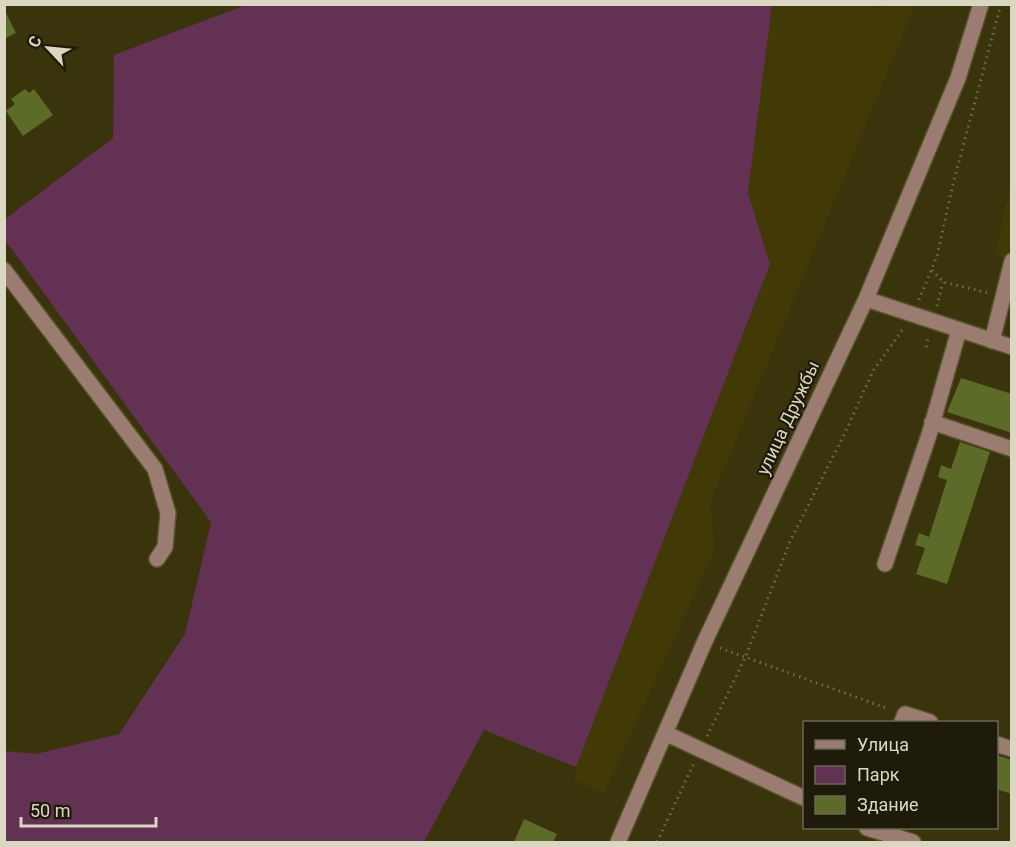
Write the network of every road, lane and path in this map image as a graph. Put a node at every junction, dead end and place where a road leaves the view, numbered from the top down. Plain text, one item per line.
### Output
1 (981, 4) edge
2 (1001, 4) edge
3 (1011, 261) edge
4 (4, 270) edge
5 (932, 270) junction
6 (1003, 296) junction
7 (866, 299) junction
8 (913, 315) junction
9 (959, 330) junction
10 (992, 341) junction
11 (1011, 347) edge
12 (932, 422) junction
13 (1011, 449) edge
14 (157, 559) dead end
15 (885, 564) dead end
16 (705, 641) junction
17 (745, 658) junction
18 (904, 718) edge
19 (920, 721) edge
20 (664, 733) junction
21 (700, 750) junction
22 (803, 798) edge
23 (867, 831) edge
24 (618, 843) edge
25 (657, 843) edge
26 (913, 843) edge

1 - 7 street, улица Дружбы
2 - 5 path
3 - 6 street
4 - 14 street
5 - 6 path
5 - 8 path
6 - 10 street
7 - 8 street
7 - 16 street, улица Дружбы
8 - 9 street
8 - 17 path
9 - 10 street
9 - 12 street
10 - 11 street
12 - 13 street
12 - 15 street
16 - 17 path
16 - 20 street, улица Дружбы
17 - 18 path
17 - 21 path
18 - 19 street
20 - 21 street
20 - 24 street, улица Дружбы
21 - 22 street
21 - 25 path
23 - 26 street

